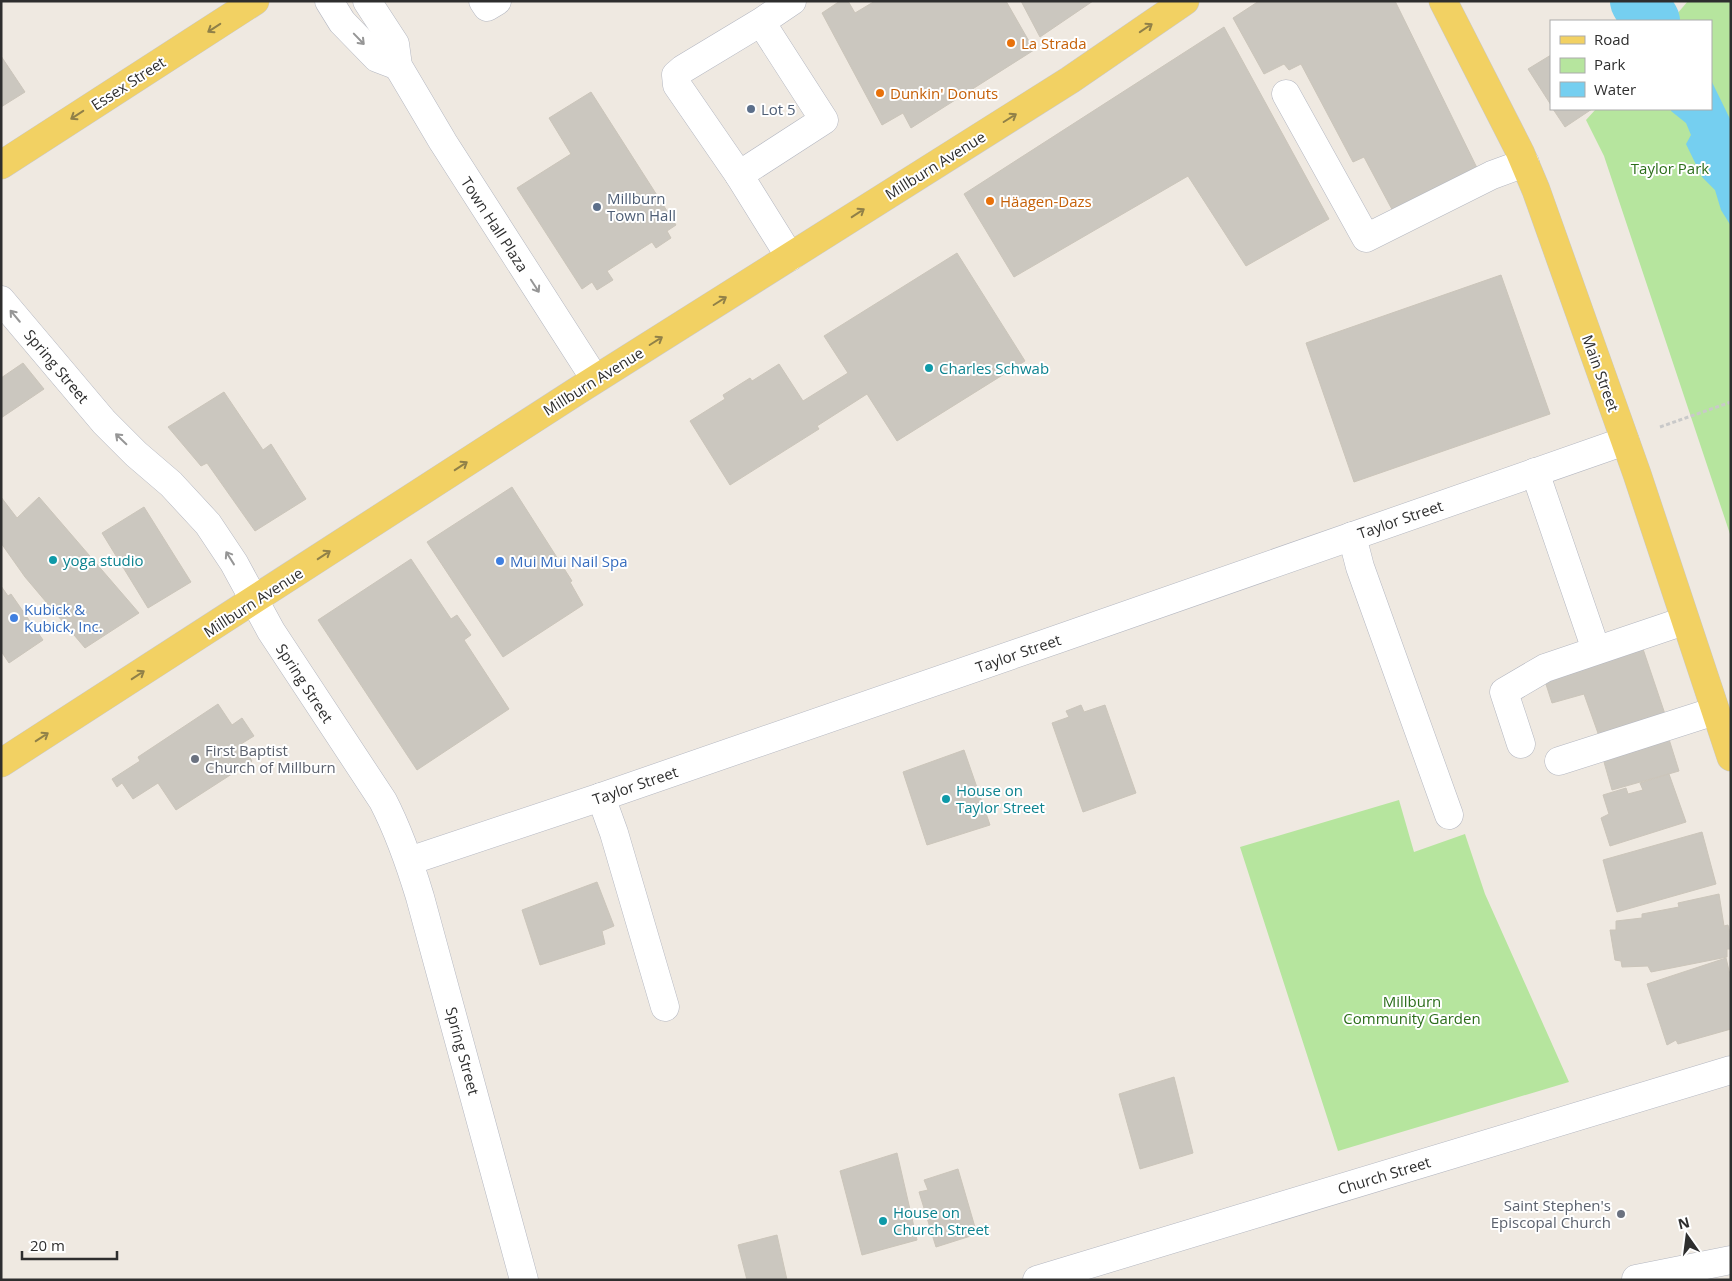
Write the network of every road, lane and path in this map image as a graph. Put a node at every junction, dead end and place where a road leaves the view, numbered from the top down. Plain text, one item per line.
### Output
1 (254, 1) edge
2 (329, 1) edge
3 (367, 1) edge
4 (483, 1) edge
5 (497, 1) edge
6 (792, 1) edge
7 (1185, 1) edge
8 (1443, 1) edge
9 (761, 22) junction
10 (398, 66) junction
11 (1286, 94) dead end
12 (1525, 162) junction
13 (1, 165) edge
14 (739, 174) junction
15 (790, 257) junction
16 (1, 300) edge
17 (595, 379) junction
18 (1731, 402) edge
19 (1660, 427) dead end
20 (1625, 441) junction
21 (1535, 472) junction
22 (1352, 536) junction
23 (254, 600) junction
24 (1684, 621) junction
25 (1596, 650) junction
26 (1715, 711) junction
27 (1521, 744) dead end
28 (1731, 757) edge
29 (1559, 761) dead end
30 (1, 763) edge
31 (600, 797) junction
32 (1449, 815) dead end
33 (409, 861) junction
34 (665, 1007) dead end
35 (1731, 1070) edge
36 (1731, 1260) edge
37 (1636, 1279) edge
38 (524, 1280) edge
39 (1037, 1280) edge

1 -> 13 main road, Essex Street
2 -> 10 street
3 - 10 street, Town Hall Plaza
4 - 5 street
6 - 9 street
15 -> 7 main road, Millburn Avenue
8 - 12 main road, Main Street
9 - 14 street
9 - 14 street
10 -> 17 street, Town Hall Plaza
11 - 12 street
12 - 20 main road, Main Street
14 - 15 street
17 -> 15 main road, Millburn Avenue
23 -> 16 street, Spring Street
23 -> 17 main road, Millburn Avenue
18 - 19 path
20 - 21 street, Taylor Street
20 - 24 main road, Main Street
21 - 22 street, Taylor Street
21 - 25 street
22 - 31 street, Taylor Street
22 - 32 street
30 -> 23 main road, Millburn Avenue
23 - 33 street, Spring Street
24 - 25 street
24 - 26 main road, Main Street
25 - 27 street
26 - 28 main road, Main Street
26 - 29 street
31 - 33 street, Taylor Street
31 - 34 street
33 - 38 street, Spring Street
35 - 39 street, Church Street
36 - 37 street

